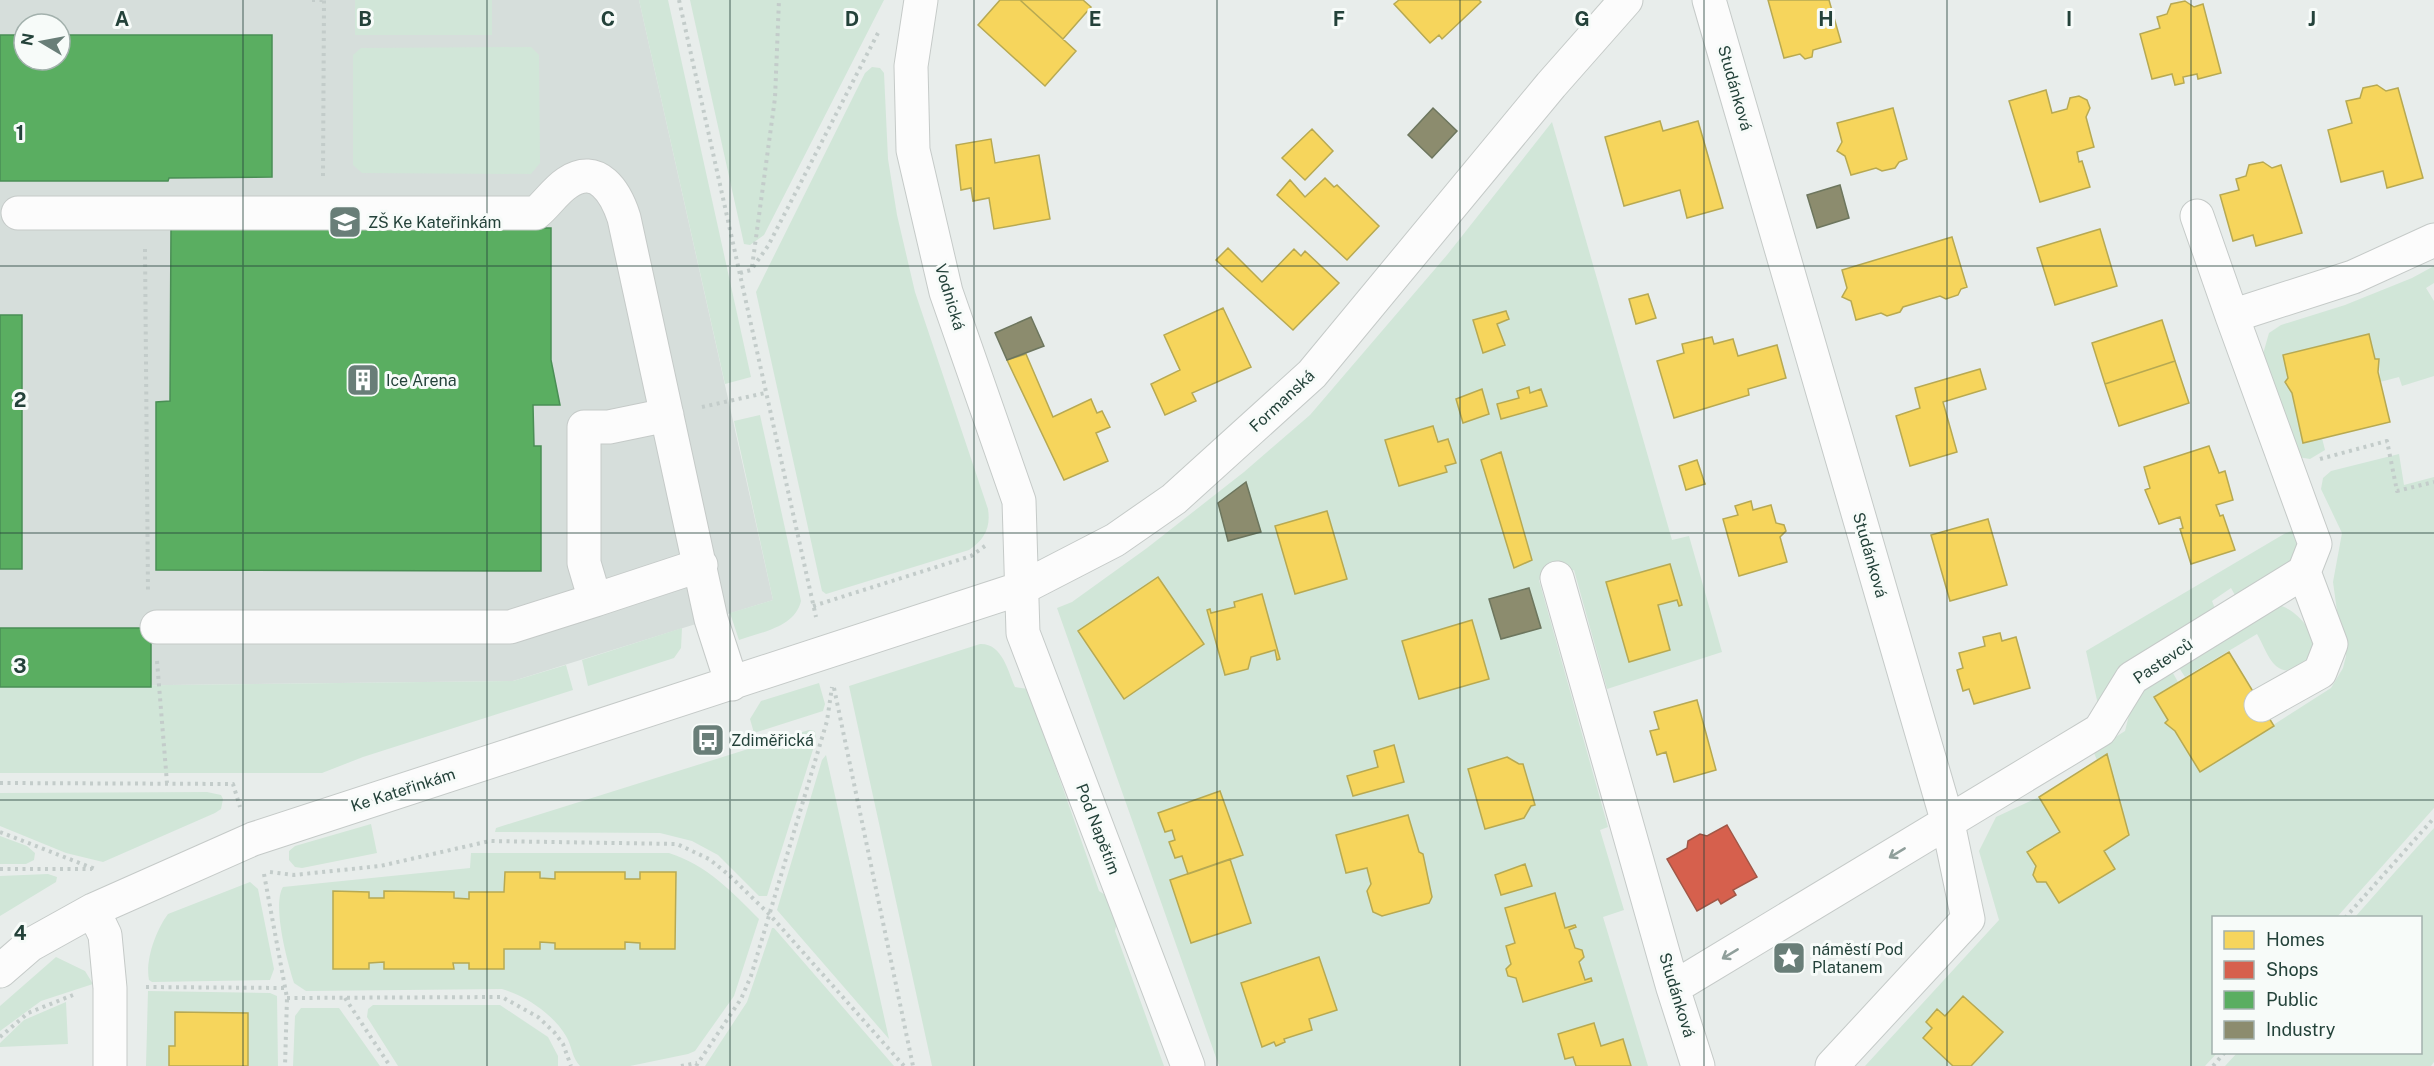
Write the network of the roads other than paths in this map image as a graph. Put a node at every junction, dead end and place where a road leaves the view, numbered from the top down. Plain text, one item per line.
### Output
1 (921, 0) edge
2 (1626, 0) edge
3 (1709, 0) edge
4 (18, 213) dead end
5 (2197, 216) dead end
6 (2434, 229) edge
7 (2434, 240) edge
8 (2230, 312) junction
9 (667, 415) junction
10 (701, 565) junction
11 (2304, 572) junction
12 (1557, 578) dead end
13 (1022, 588) junction
14 (595, 600) junction
15 (157, 627) road end
16 (829, 669) joint
17 (732, 684) junction
18 (2261, 705) dead end
19 (1948, 823) junction
20 (93, 910) junction
21 (0, 971) edge
22 (1673, 988) junction
23 (110, 1066) edge
24 (1188, 1066) edge
25 (1698, 1066) edge
26 (1832, 1066) edge

1 - 13 street, Vodnická
2 - 13 street, Formanská
3 - 19 street, Studánková
4 - 9 street
5 - 8 street
6 - 8 street
7 - 8 street
8 - 11 street
9 - 10 street
9 - 14 street
10 - 14 street
10 - 17 street
11 - 18 street
11 - 19 street, Pastevců
12 - 22 street, Studánková
13 - 16 street, Formanská
13 - 24 street, Pod Napětím
14 - 15 street
16 - 17 street, Ke Kateřinkám
17 - 20 street, Ke Kateřinkám
19 -> 22 street
19 - 26 street, Studánková
20 - 21 street, Ke Kateřinkám
20 - 23 street
22 - 25 street, Studánková

